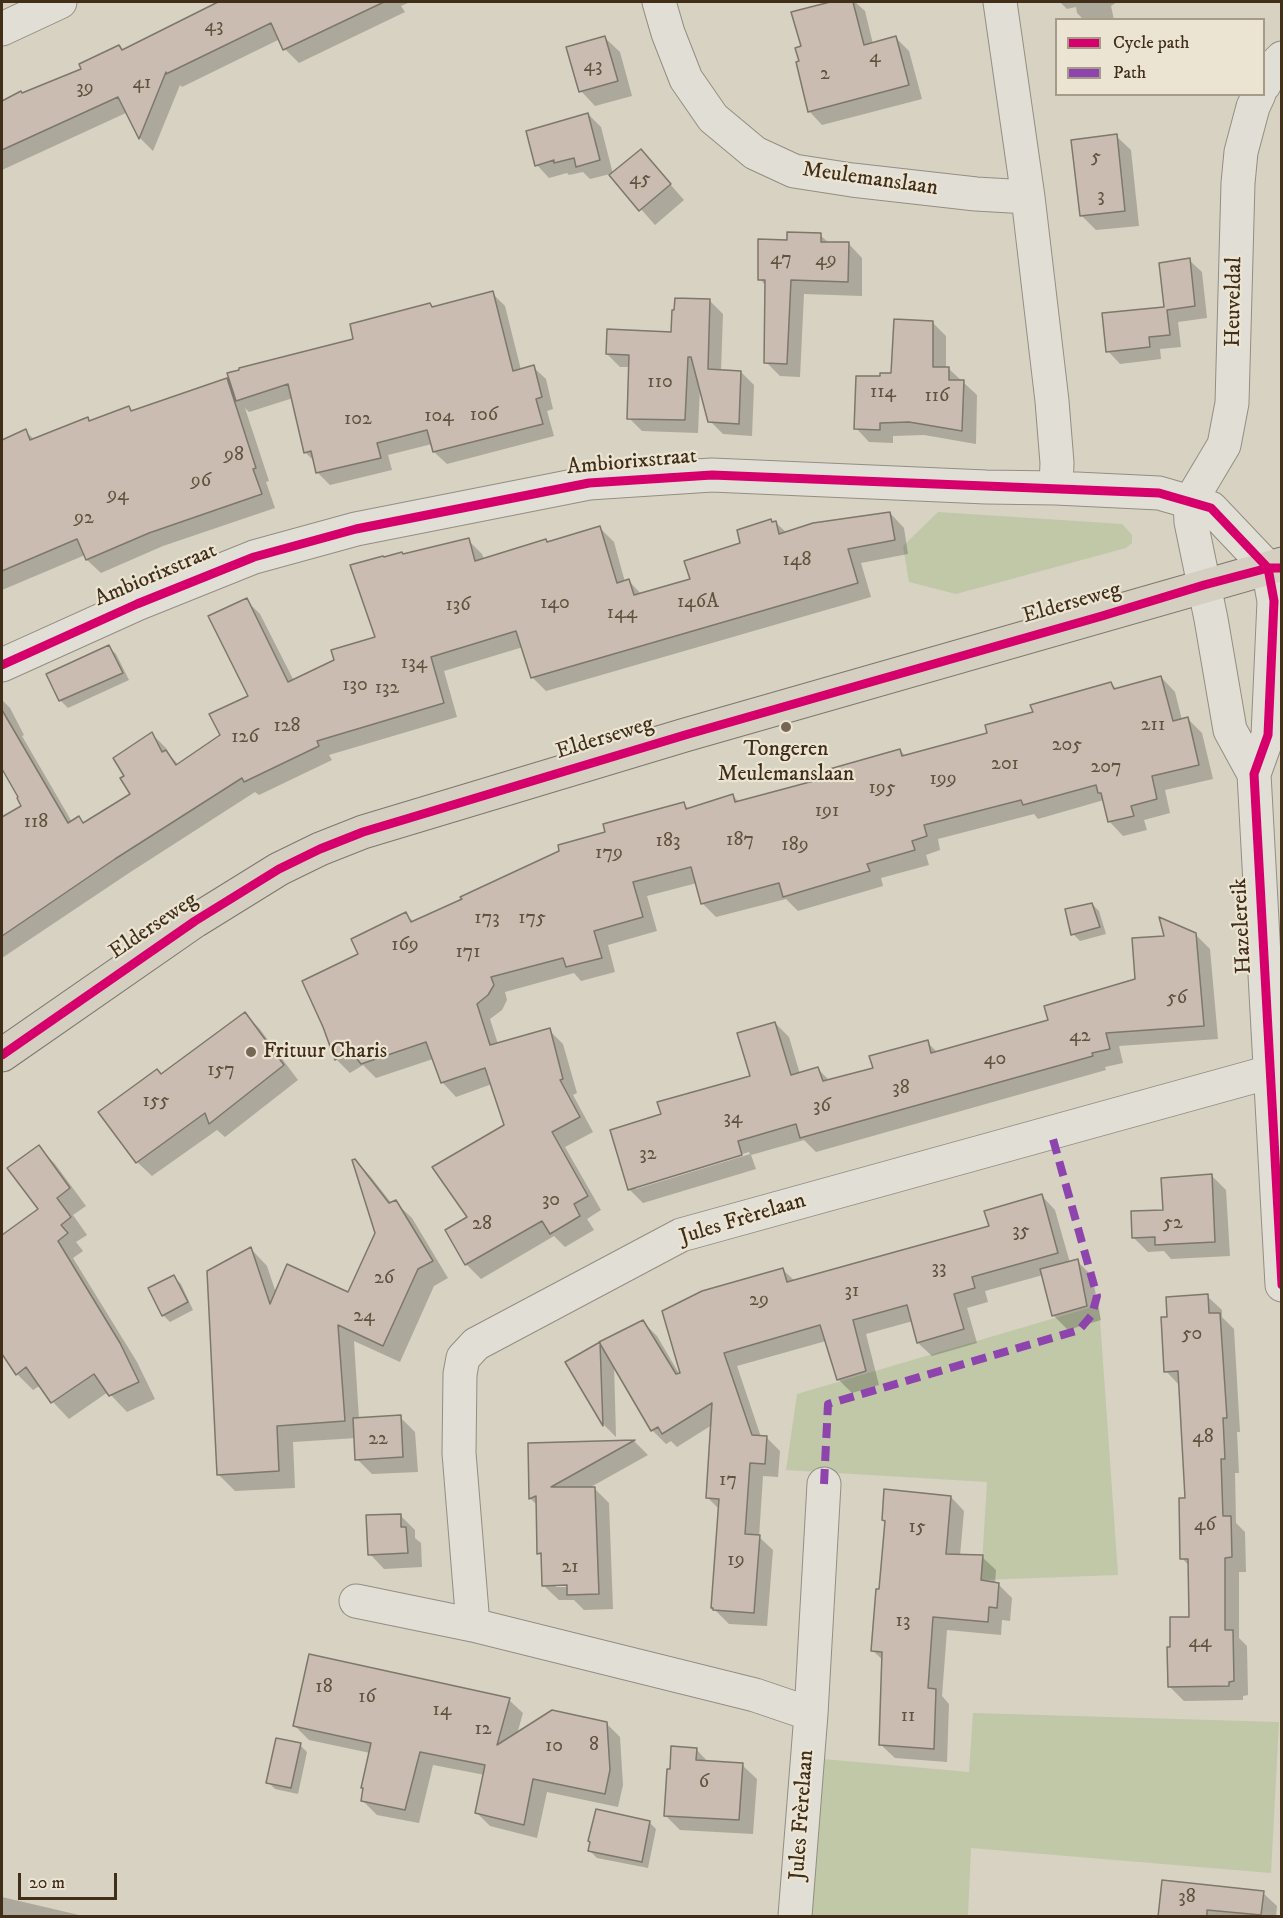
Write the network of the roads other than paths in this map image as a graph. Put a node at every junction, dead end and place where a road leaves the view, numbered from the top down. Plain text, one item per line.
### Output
1 (60, 2) edge
2 (659, 2) edge
3 (1000, 2) edge
4 (2, 29) edge
5 (1281, 57) edge
6 (1265, 82) edge
7 (1258, 96) edge
8 (1028, 197) junction
9 (1056, 488) junction
10 (1190, 502) junction
11 (1275, 566) edge
12 (1204, 585) junction
13 (2, 665) edge
14 (1254, 774) junction
15 (2, 1056) edge
16 (1270, 1072) junction
17 (1281, 1285) edge
18 (824, 1484) dead end
19 (356, 1601) dead end
20 (473, 1625) junction
21 (811, 1714) junction
22 (795, 1917) edge

1 - 4 street
2 - 8 street, Meulemanslaan
3 - 8 street
5 - 6 street
7 - 10 street, Heuveldal
8 - 9 street
9 - 10 street, Ambiorixstraat
9 - 13 street, Ambiorixstraat
10 - 11 street, Ambiorixstraat
10 - 12 street
11 - 12 main road, Elderseweg
11 - 14 street, Hazelereik
12 - 14 street, Hazelereik
12 - 15 main road, Elderseweg
14 - 16 street, Hazelereik
16 - 17 street, Hazelereik
16 - 20 street, Jules Frèrelaan
18 - 21 street, Jules Frèrelaan
19 - 20 street
20 - 21 street
21 - 22 street, Jules Frèrelaan

